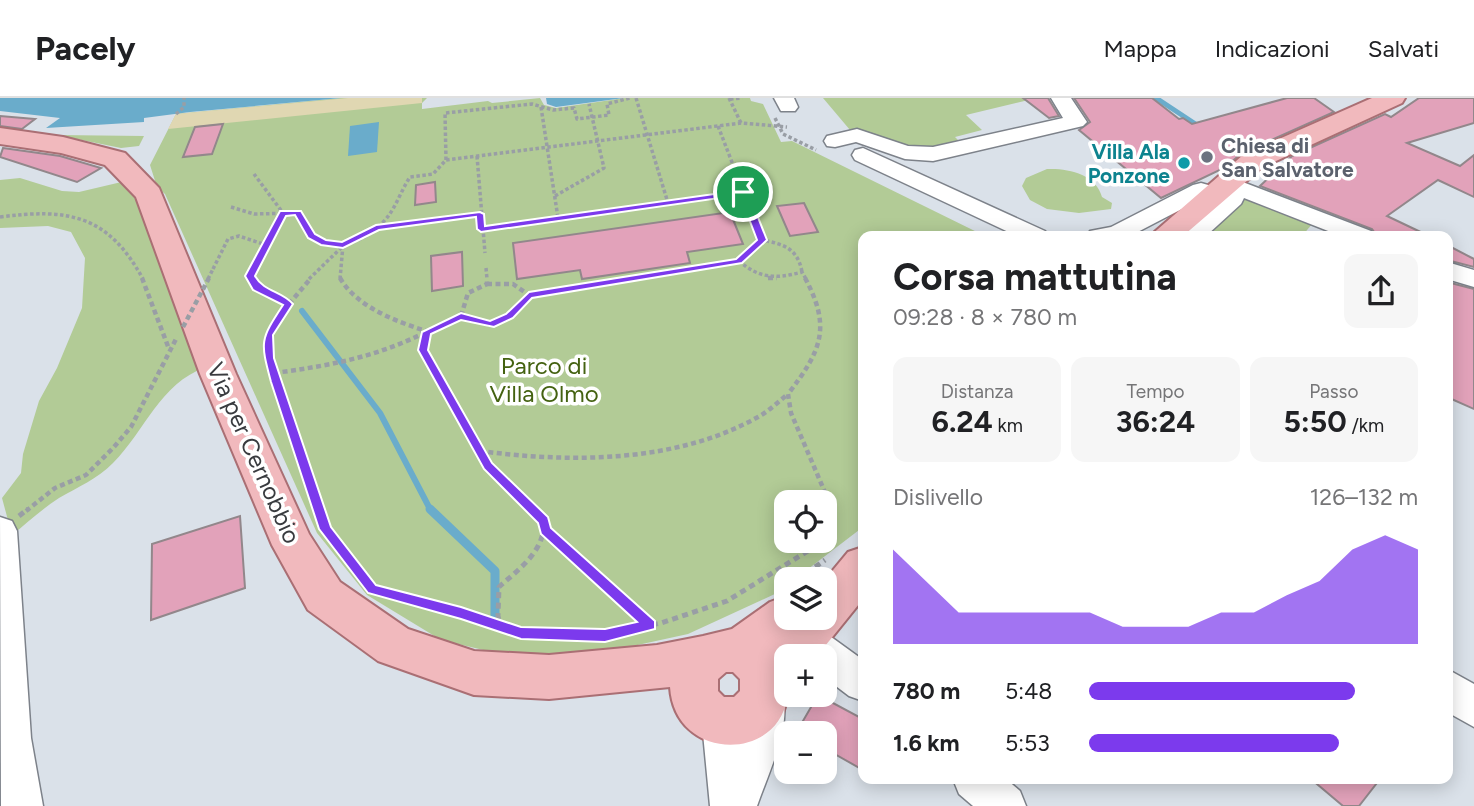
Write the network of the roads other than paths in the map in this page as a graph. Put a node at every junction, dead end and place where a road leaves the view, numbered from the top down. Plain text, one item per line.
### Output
1 (1061, 98) edge
2 (1393, 98) edge
3 (0, 136) edge
4 (1220, 188) junction
5 (1025, 231) edge
6 (1121, 231) edge
7 (1171, 231) edge
8 (1198, 231) edge
9 (1347, 231) edge
10 (1453, 272) edge
11 (1474, 279) edge
12 (5, 526) edge
13 (858, 561) edge
14 (858, 570) edge
15 (837, 577) edge
16 (783, 644) edge
17 (774, 649) edge
18 (774, 649) edge
19 (774, 661) edge
20 (774, 672) edge
21 (837, 672) edge
22 (590, 673) junction
23 (858, 681) edge
24 (1453, 692) edge
25 (1474, 708) edge
26 (709, 714) junction
27 (980, 784) edge
28 (22, 806) edge
29 (733, 806) edge
30 (1004, 806) edge

1 - 5 street
2 - 4 main road
3 - 22 main road, Via per Cernobbio
4 - 6 street
4 - 7 main road
4 - 8 street
4 - 9 street
10 - 11 street
12 - 28 street
13 - 15 main road
14 - 16 main road
17 - 22 main road, Via per Cernobbio
18 - 26 main road
19 - 26 main road
20 - 29 street
21 - 23 street
22 - 26 main road, Via per Cernobbio
24 - 25 street
26 - 29 street
27 - 30 street

